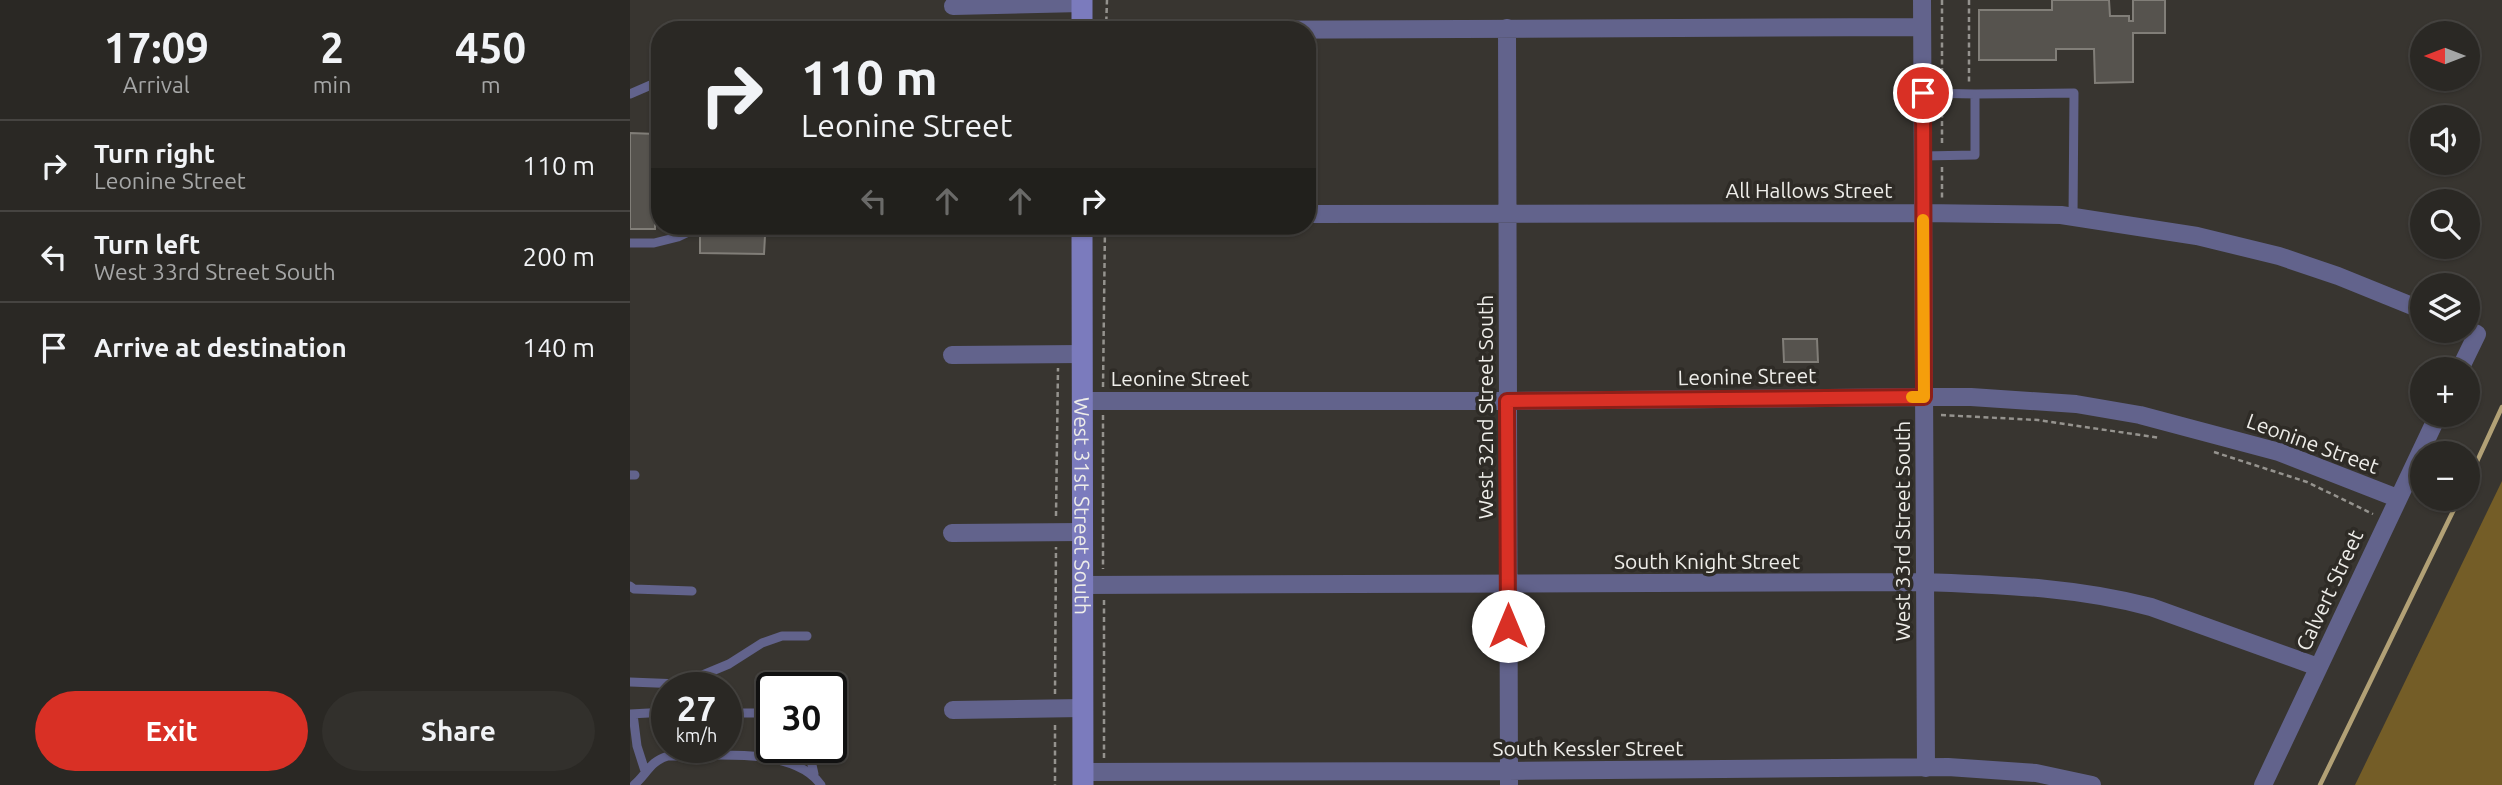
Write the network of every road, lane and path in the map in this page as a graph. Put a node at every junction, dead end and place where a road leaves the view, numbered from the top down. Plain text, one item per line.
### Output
1 (1107, 0) edge
2 (1922, 0) edge
3 (1969, 0) edge
4 (1082, 1) edge
5 (953, 6) dead end
6 (1082, 21) edge
7 (1106, 21) edge
8 (1922, 27) junction
9 (1507, 29) junction
10 (1316, 30) edge
11 (651, 86) edge
12 (1923, 93) junction
13 (630, 94) edge
14 (1972, 94) junction
15 (1923, 156) junction
16 (1508, 213) junction
17 (1923, 213) junction
18 (1316, 215) edge
19 (2073, 217) junction
20 (682, 235) edge
21 (1083, 235) edge
22 (1104, 235) edge
23 (630, 243) edge
24 (2410, 305) edge
25 (1083, 354) junction
26 (952, 355) dead end
27 (1058, 368) dead end
28 (1924, 397) junction
29 (1093, 401) junction
30 (1507, 401) junction
31 (1935, 414) dead end
32 (2432, 427) edge
33 (2164, 439) dead end
34 (2206, 450) dead end
35 (2397, 498) junction
36 (2368, 525) dead end
37 (1056, 532) junction
38 (1083, 532) junction
39 (952, 533) dead end
40 (1925, 583) junction
41 (1093, 585) junction
42 (1508, 585) junction
43 (630, 586) edge
44 (692, 591) dead end
45 (807, 636) dead end
46 (2318, 667) junction
47 (630, 682) edge
48 (1083, 708) junction
49 (953, 710) dead end
50 (1055, 710) junction
51 (651, 713) edge
52 (632, 714) edge
53 (812, 763) edge
54 (1926, 768) junction
55 (645, 771) junction
56 (1104, 771) junction
57 (814, 774) junction
58 (1083, 778) edge
59 (1509, 778) edge
60 (634, 785) edge
61 (821, 785) edge
62 (1055, 785) edge
63 (2092, 785) edge
64 (2263, 785) edge

1 - 7 path
2 - 8 street, West 33rd Street South
3 - 14 path
4 - 5 street
4 - 6 street
8 - 9 street
8 - 12 street, West 33rd Street South
9 - 10 street
9 - 16 street, West 32nd Street South
11 - 13 lane
12 - 14 lane
12 - 15 street, West 33rd Street South
14 - 15 lane
14 - 19 lane
15 - 17 street, West 33rd Street South
16 - 17 street, All Hallows Street
16 - 18 street, All Hallows Street
16 - 30 street, West 32nd Street South
17 - 19 street, All Hallows Street
17 - 28 street, West 33rd Street South
19 - 24 street, All Hallows Street
20 - 23 lane
21 - 25 street, West 31st Street South
22 - 29 path
25 - 26 street
25 - 29 street, West 31st Street South
27 - 37 path
28 - 30 street, Leonine Street
28 - 35 street, Leonine Street
28 - 40 street, West 33rd Street South
29 - 30 street, Leonine Street
29 - 38 street, West 31st Street South
29 - 41 path
30 - 42 street, West 32nd Street South
31 - 33 path
32 - 35 street, Calvert Street
34 - 36 path
35 - 46 street, Calvert Street
37 - 38 street
37 - 39 street
37 - 50 path
38 - 41 street, West 31st Street South
40 - 42 street, South Knight Street
40 - 46 street, South Knight Street
40 - 54 street, West 33rd Street South
41 - 42 street, South Knight Street
41 - 48 street, West 31st Street South
41 - 56 path
42 - 59 street, West 32nd Street South
43 - 44 lane
45 - 47 lane
46 - 64 street, Calvert Street
48 - 50 street
48 - 58 street, West 31st Street South
49 - 50 street
50 - 62 path
51 - 52 lane
52 - 55 lane
53 - 57 lane
54 - 59 street, South Kessler Street
54 - 63 street, South Kessler Street
55 - 57 lane
55 - 60 lane
56 - 58 street, South Kessler Street
56 - 59 street, South Kessler Street
57 - 61 lane

